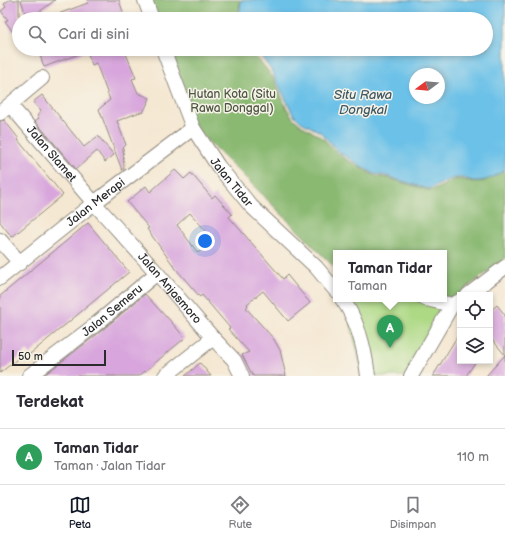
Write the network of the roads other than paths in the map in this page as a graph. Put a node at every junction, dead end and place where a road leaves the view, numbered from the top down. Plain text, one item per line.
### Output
1 (145, 0) edge
2 (149, 12) edge
3 (166, 56) edge
4 (42, 78) dead end
5 (5, 109) edge
6 (193, 128) junction
7 (94, 203) junction
8 (0, 240) edge
9 (20, 263) junction
10 (505, 267) edge
11 (157, 273) junction
12 (0, 278) edge
13 (333, 286) edge
14 (472, 292) edge
15 (344, 302) edge
16 (456, 303) edge
17 (213, 338) junction
18 (29, 376) edge
19 (165, 376) edge
20 (242, 376) edge
21 (368, 376) edge
22 (411, 376) edge

1 - 2 street
3 - 6 street, Jalan Tidar
4 - 5 street
5 - 7 street, Jalan Slamet
6 - 7 street, Jalan Merapi
6 - 13 street, Jalan Tidar
7 - 9 street, Jalan Merapi
7 - 11 street, Jalan Anjasmoro
8 - 9 street
9 - 12 street, Jalan Merapi
10 - 14 street
11 - 17 street, Jalan Anjasmoro
11 - 18 street, Jalan Semeru
15 - 21 street
16 - 22 street
17 - 19 street
17 - 20 street, Jalan Anjasmoro

